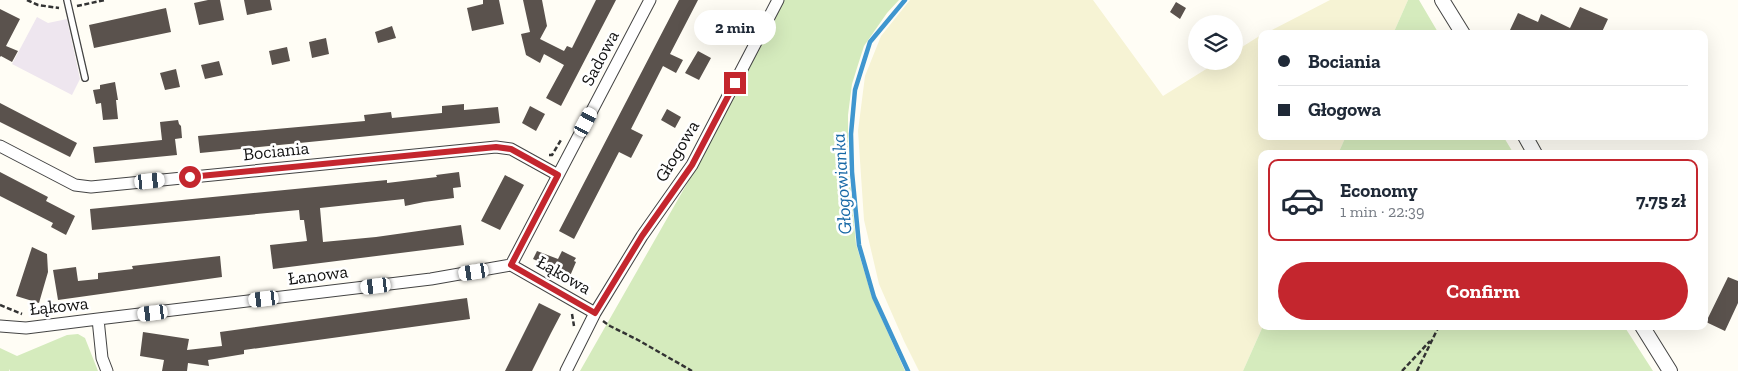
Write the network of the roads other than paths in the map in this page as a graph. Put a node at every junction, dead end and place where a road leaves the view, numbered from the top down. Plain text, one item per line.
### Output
1 (67, 0) edge
2 (650, 0) edge
3 (778, 0) edge
4 (1442, 0) edge
5 (1461, 30) edge
6 (85, 78) dead end
7 (0, 146) edge
8 (558, 175) junction
9 (511, 265) junction
10 (595, 313) junction
11 (98, 319) junction
12 (0, 326) edge
13 (1644, 330) edge
14 (107, 371) edge
15 (566, 371) edge
16 (1670, 371) edge

1 - 6 lane
2 - 8 street, Sadowa
3 - 10 street, Głogowa
4 - 5 street
7 - 8 street, Bociania
8 - 9 street, Sadowa
9 - 10 street, Łąkowa
9 - 11 street, Łanowa
10 - 15 street, Łąkowa
11 - 12 street, Łąkowa
11 - 14 street, Łąkowa
13 - 16 street

